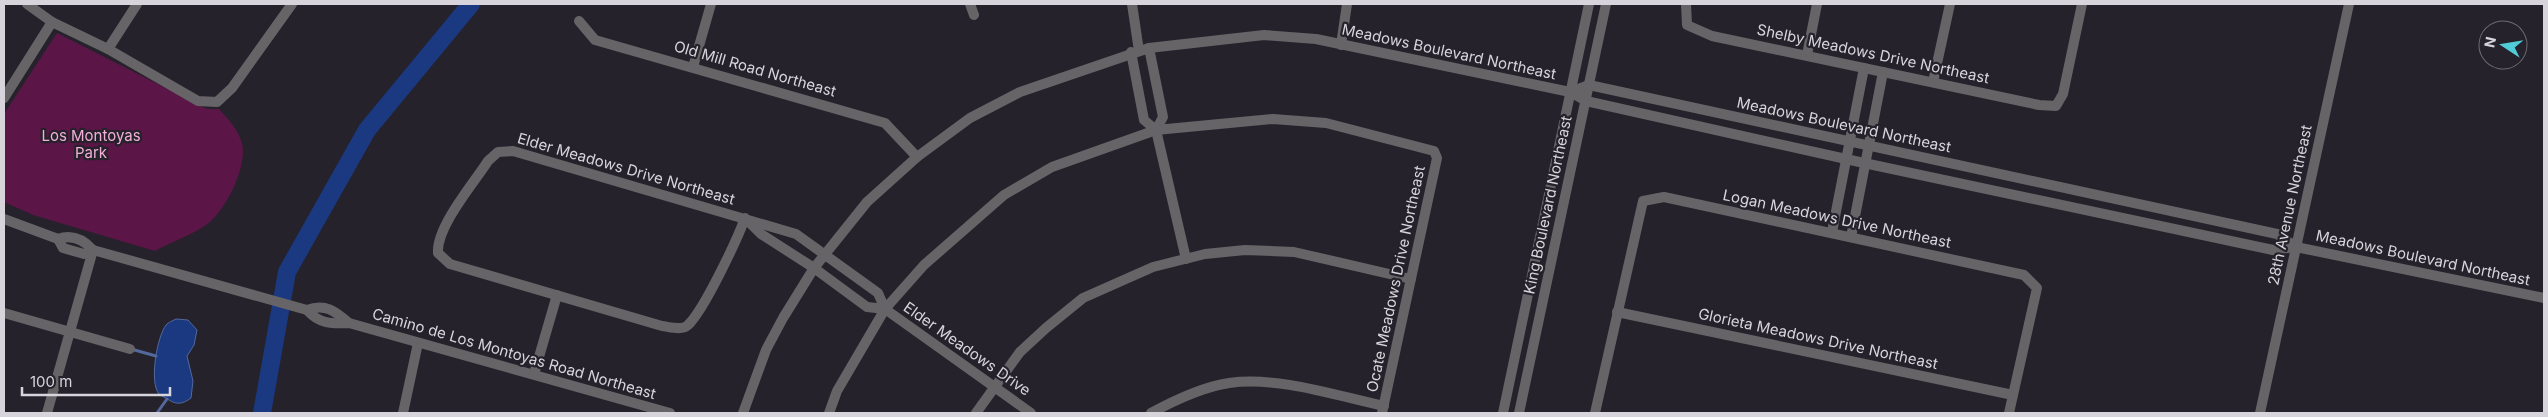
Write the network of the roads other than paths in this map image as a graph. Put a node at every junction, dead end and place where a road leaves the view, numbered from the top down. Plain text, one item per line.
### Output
1 (27, 4) edge
2 (137, 4) edge
3 (292, 4) edge
4 (711, 4) edge
5 (970, 4) edge
6 (1132, 4) edge
7 (1348, 4) edge
8 (1589, 4) edge
9 (1606, 4) edge
10 (1686, 4) edge
11 (1817, 4) edge
12 (1950, 4) edge
13 (2082, 4) edge
14 (2349, 4) edge
15 (974, 15) dead end
16 (579, 21) dead end
17 (52, 22) junction
18 (1341, 44) junction
19 (108, 49) junction
20 (1140, 50) junction
21 (1807, 55) junction
22 (692, 67) junction
23 (1864, 68) junction
24 (1883, 72) junction
25 (1933, 82) junction
26 (1589, 85) junction
27 (1570, 92) junction
28 (4, 98) edge
29 (1586, 101) junction
30 (1156, 130) junction
31 (1851, 141) junction
32 (1869, 145) junction
33 (917, 157) junction
34 (1848, 159) junction
35 (1864, 163) junction
36 (745, 218) junction
37 (4, 219) edge
38 (1832, 232) junction
39 (1851, 237) junction
40 (2296, 246) junction
41 (93, 250) junction
42 (824, 254) junction
43 (1186, 259) junction
44 (814, 268) junction
45 (1411, 279) junction
46 (557, 295) junction
47 (2544, 298) edge
48 (885, 309) junction
49 (1617, 312) junction
50 (4, 313) edge
51 (70, 332) junction
52 (418, 343) junction
53 (130, 349) dead end
54 (534, 374) junction
55 (994, 386) junction
56 (2013, 395) junction
57 (1383, 410) edge
58 (47, 413) edge
59 (403, 413) edge
60 (670, 413) edge
61 (743, 413) edge
62 (829, 413) edge
63 (976, 413) edge
64 (1031, 413) edge
65 (1151, 413) edge
66 (1503, 413) edge
67 (1519, 413) edge
68 (1595, 413) edge
69 (2009, 413) edge
70 (2260, 413) edge

1 - 17 street
2 - 19 street
3 - 19 street
4 - 22 street
5 - 15 street
6 - 20 street
7 - 18 street
8 - 27 street, King Boulevard Northeast
9 - 26 street, King Boulevard Northeast
10 - 21 street, Shelby Meadows Drive Northeast
11 - 21 street
12 - 25 street
13 - 25 street, Shelby Meadows Drive Northeast
14 - 40 street, 28th Avenue Northeast
16 - 22 street, Old Mill Road Northeast
17 - 19 street
17 - 28 street
18 - 20 street, Meadows Boulevard Northeast
18 - 27 street, Meadows Boulevard Northeast
20 - 30 street
20 - 30 street
20 - 33 street, Meadows Boulevard Northeast
21 - 23 street, Shelby Meadows Drive Northeast
22 - 33 street, Old Mill Road Northeast
23 - 24 street, Shelby Meadows Drive Northeast
23 - 31 street
24 - 25 street, Shelby Meadows Drive Northeast
24 - 32 street
26 - 27 street, Meadows Boulevard Northeast
26 - 29 street, King Boulevard Northeast
26 - 31 street, Meadows Boulevard Northeast
27 - 29 street, Meadows Boulevard Northeast
27 - 66 street, King Boulevard Northeast
29 - 34 street, Meadows Boulevard Northeast
29 - 67 street, King Boulevard Northeast
30 - 43 street
30 - 45 street, Ocate Meadows Drive Northeast
30 - 48 street
31 - 32 street, Meadows Boulevard Northeast
31 - 34 street
32 - 35 street
32 - 40 street, Meadows Boulevard Northeast
33 - 42 street, Meadows Boulevard Northeast
34 - 35 street, Meadows Boulevard Northeast
34 - 38 street
35 - 39 street
35 - 40 street, Meadows Boulevard Northeast
36 - 42 street, Elder Meadows Drive Northeast
36 - 44 street, Elder Meadows Drive Northeast
36 - 46 street
36 - 46 street, Elder Meadows Drive Northeast
37 - 41 street, Camino de Los Montoyas Road Northeast
38 - 39 street, Logan Meadows Drive Northeast
38 - 49 street, Logan Meadows Drive Northeast
39 - 56 street, Logan Meadows Drive Northeast
40 - 47 street, Meadows Boulevard Northeast
40 - 70 street, 28th Avenue Northeast
41 - 51 street
41 - 52 street, Camino de Los Montoyas Road Northeast
42 - 44 street, Meadows Boulevard Northeast
42 - 48 street, Elder Meadows Drive Northeast
43 - 45 street
43 - 55 street
44 - 48 street, Elder Meadows Drive Northeast
44 - 61 street, Meadows Boulevard Northeast
45 - 57 street, Ocate Meadows Drive Northeast
46 - 54 street
48 - 55 street, Elder Meadows Drive
48 - 62 street
49 - 56 street, Glorieta Meadows Drive Northeast
49 - 68 street
50 - 51 street
51 - 53 street
51 - 58 street
52 - 54 street, Camino de Los Montoyas Road Northeast
52 - 59 street
54 - 60 street, Camino de Los Montoyas Road Northeast
55 - 63 street
55 - 64 street, Elder Meadows Drive
56 - 69 street
57 - 65 street

